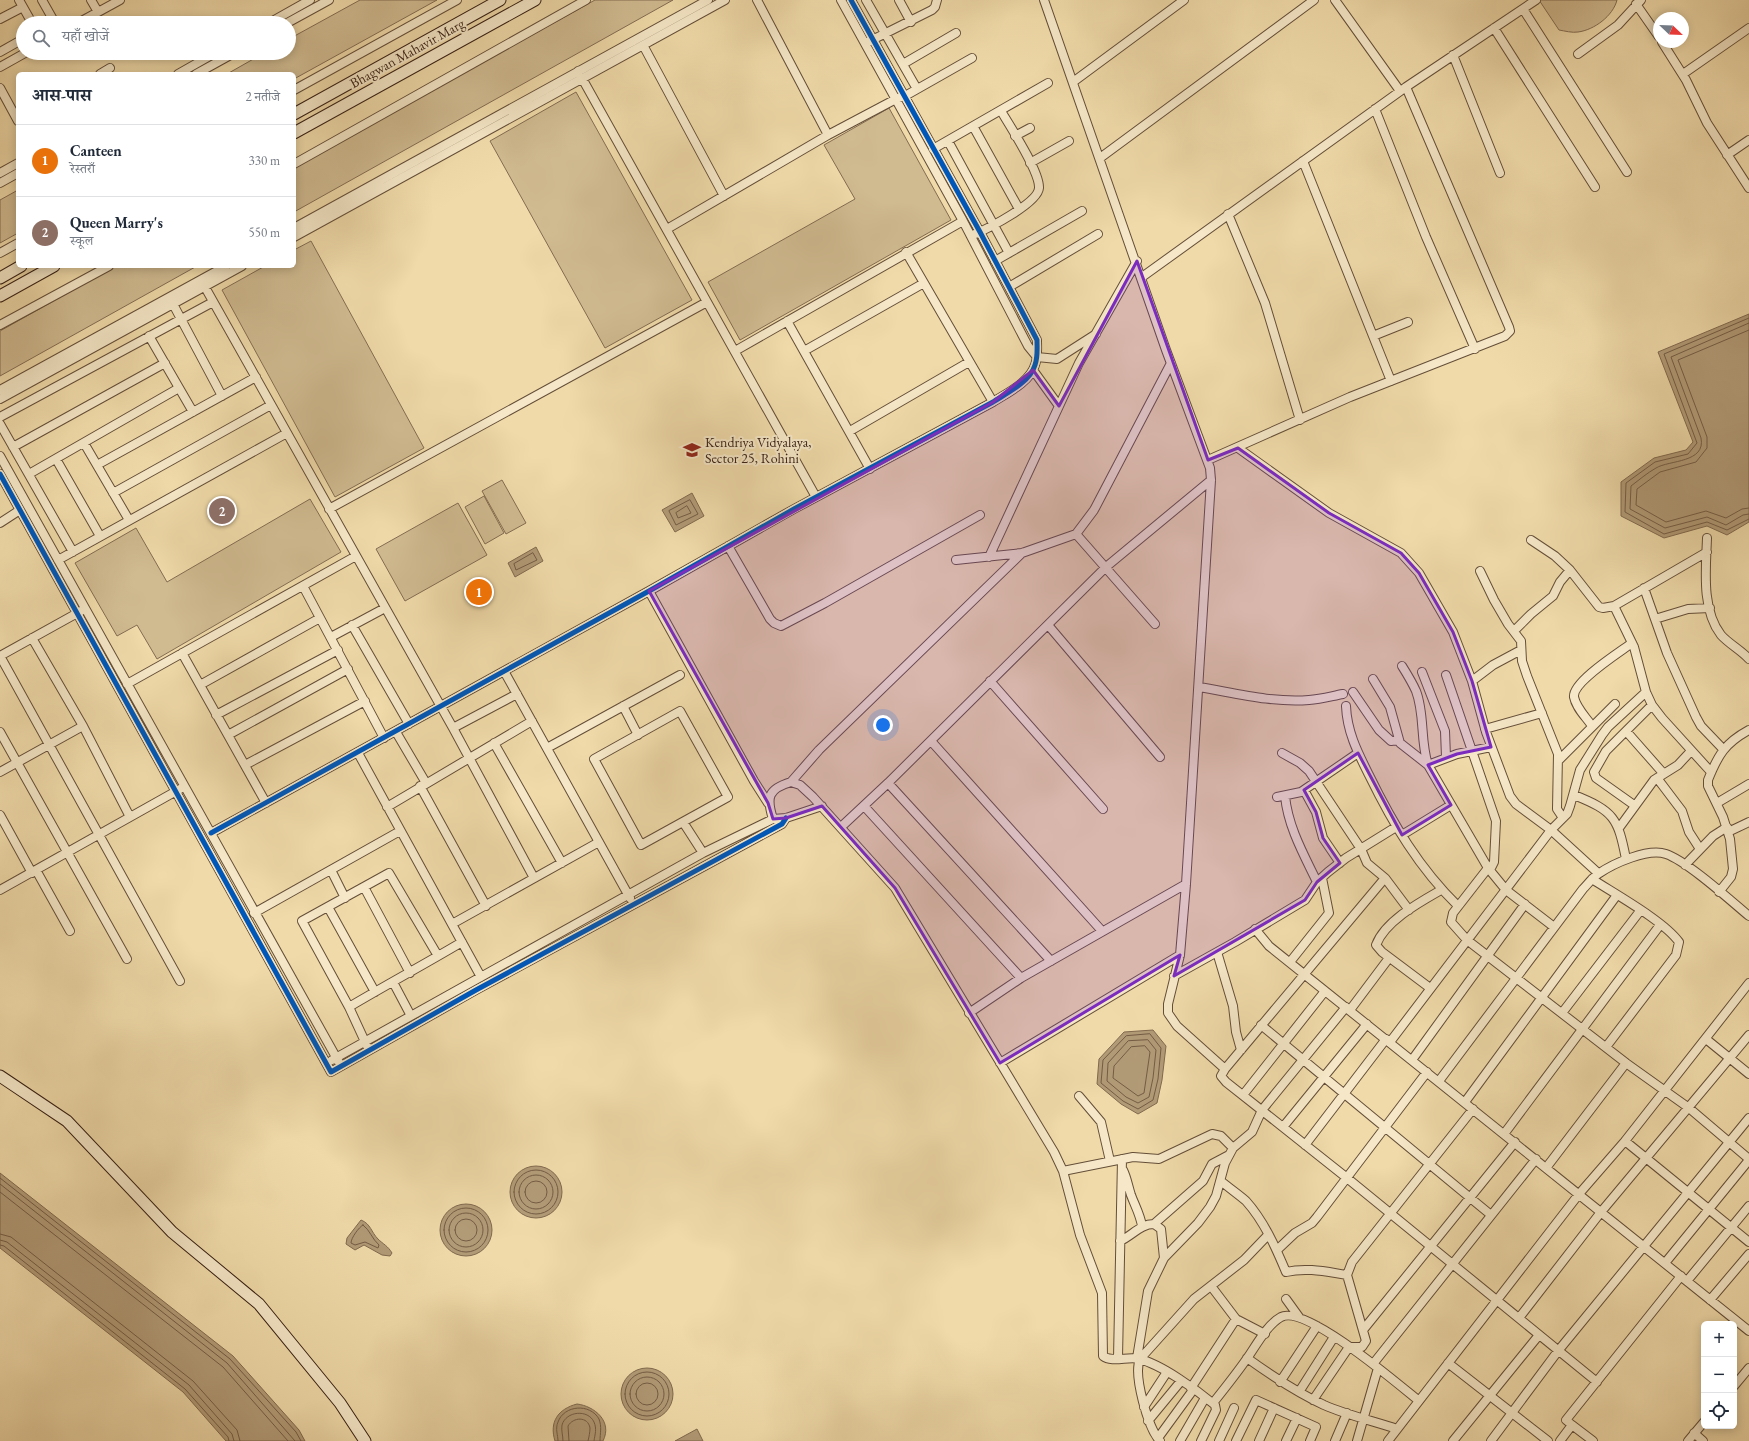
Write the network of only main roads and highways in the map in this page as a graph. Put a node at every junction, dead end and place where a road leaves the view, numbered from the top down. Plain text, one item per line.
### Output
1 (500, 0) edge
2 (535, 0) edge
3 (296, 113) edge
4 (296, 132) edge
5 (18, 268) edge
6 (50, 268) edge
7 (0, 278) edge
8 (0, 296) edge
9 (0, 1076) edge
10 (365, 1441) edge

1 - 3 main road, Bhagwan Mahavir Marg
2 - 4 main road, Bhagwan Mahavir Marg
5 - 7 main road
6 - 8 main road
9 - 10 main road

